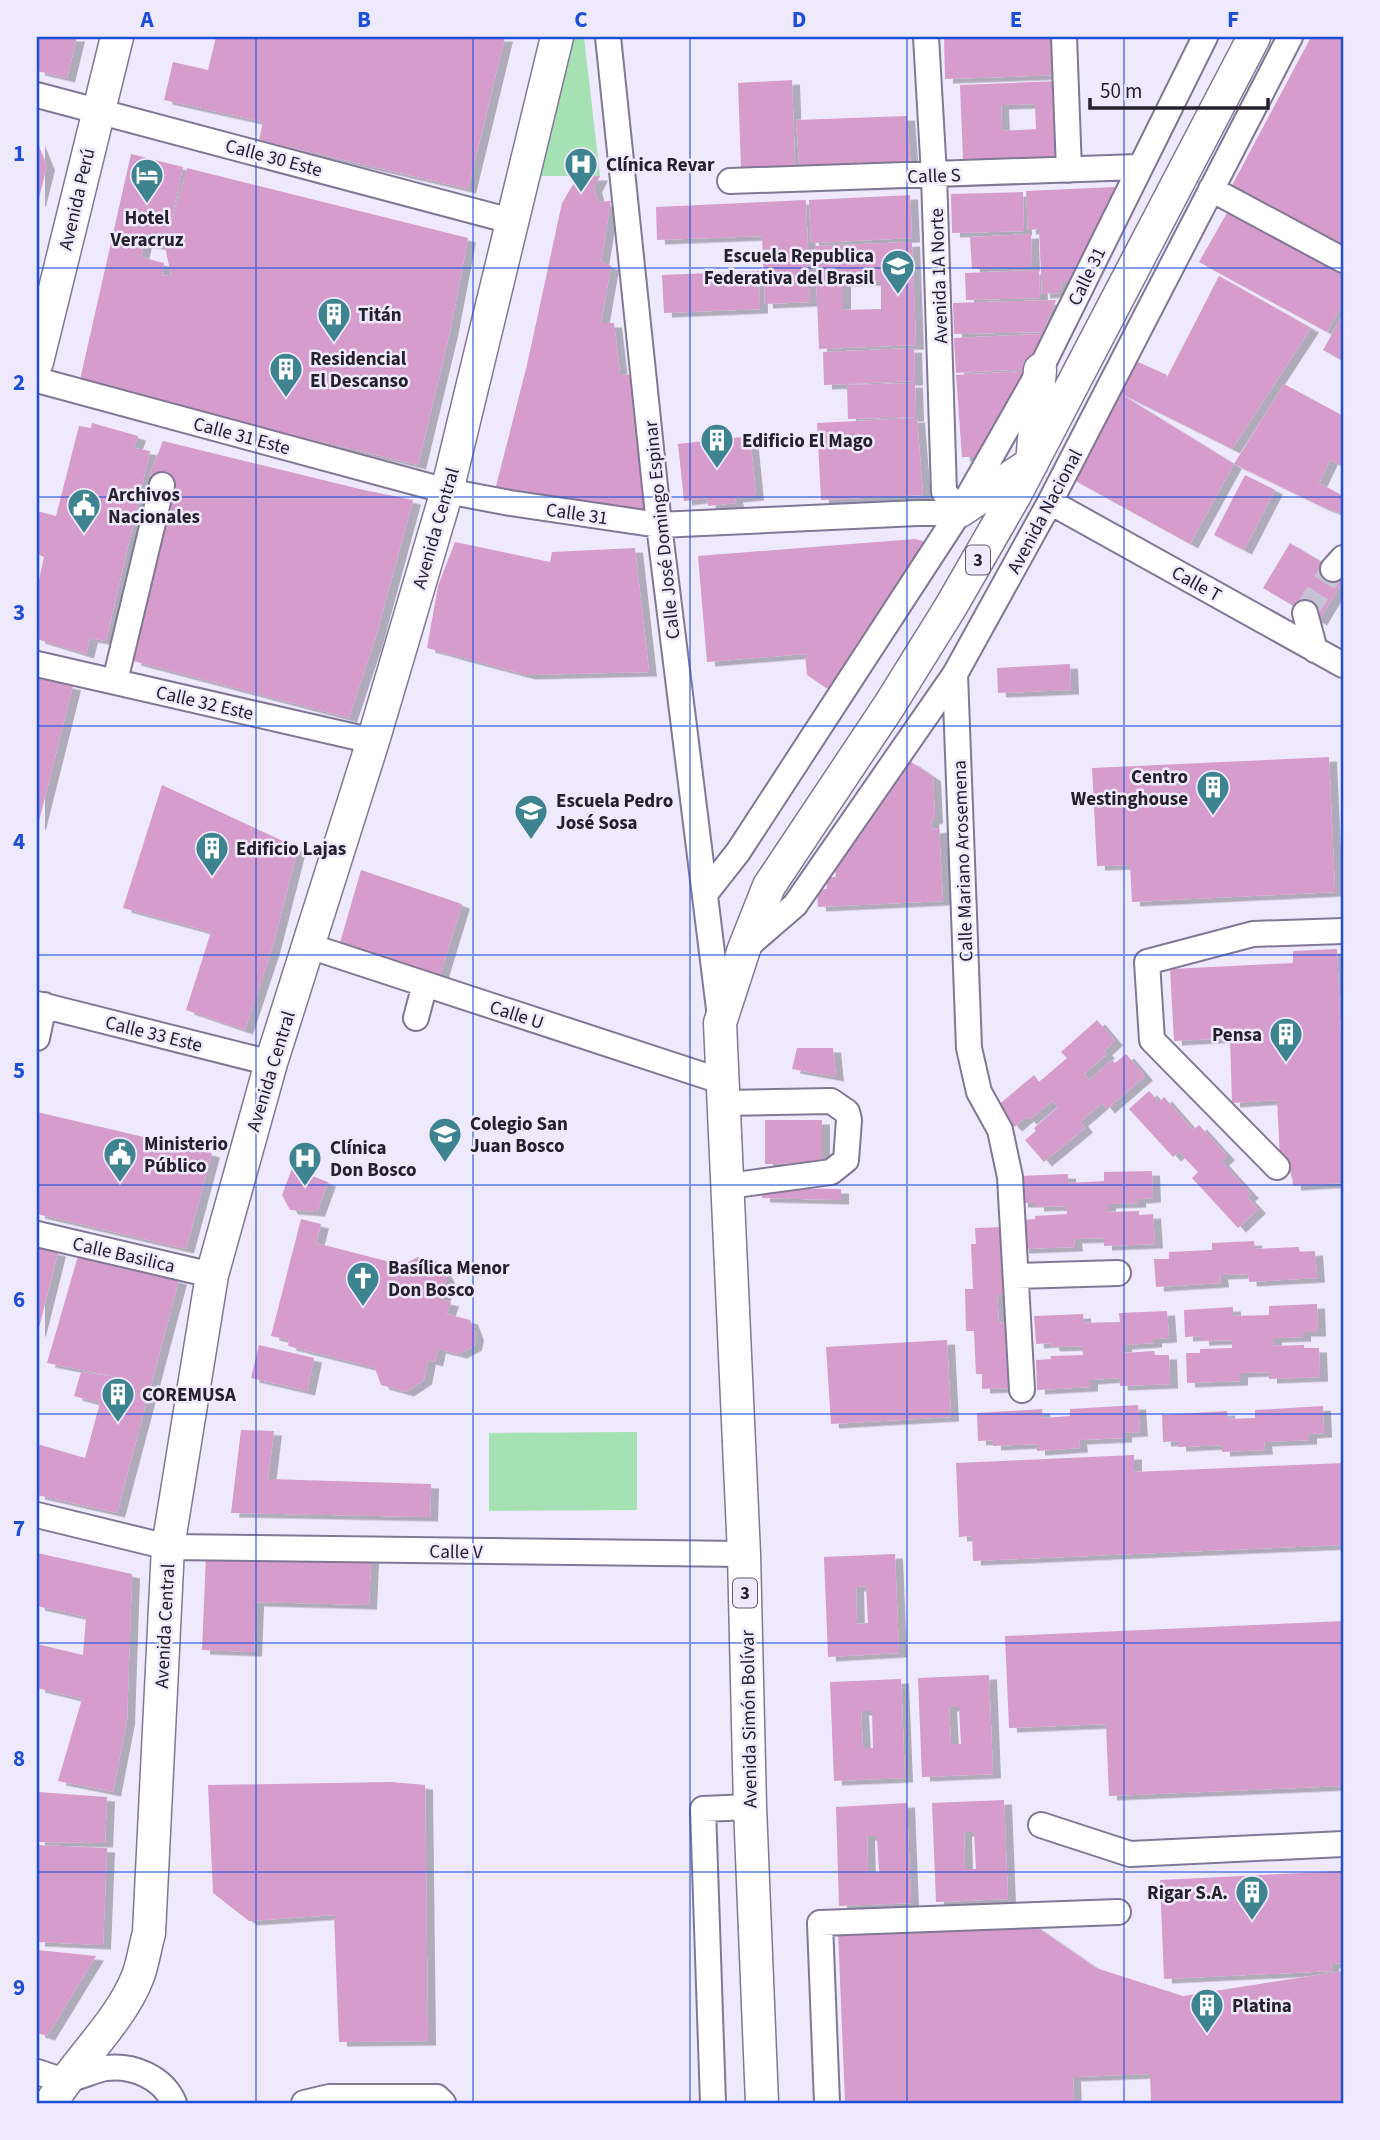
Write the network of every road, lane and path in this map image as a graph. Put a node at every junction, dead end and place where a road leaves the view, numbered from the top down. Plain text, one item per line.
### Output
1 (117, 37) edge
2 (557, 37) edge
3 (608, 37) edge
4 (926, 37) edge
5 (1064, 37) edge
6 (1205, 37) edge
7 (1254, 37) edge
8 (1290, 37) edge
9 (37, 95) edge
10 (97, 110) junction
11 (1138, 167) junction
12 (1069, 170) junction
13 (934, 175) junction
14 (730, 181) dead end
15 (1211, 189) junction
16 (512, 220) junction
17 (1343, 260) edge
18 (46, 284) edge
19 (37, 362) edge
20 (1040, 370) junction
21 (37, 380) edge
22 (1031, 463) junction
23 (162, 485) dead end
24 (447, 491) junction
25 (1050, 502) junction
26 (960, 511) junction
27 (659, 525) junction
28 (1306, 613) dead end
29 (1315, 650) junction
30 (37, 664) edge
31 (1343, 665) edge
32 (955, 674) junction
33 (115, 681) junction
34 (373, 741) junction
35 (705, 894) junction
36 (1343, 931) edge
37 (309, 946) junction
38 (744, 949) junction
39 (425, 984) junction
40 (40, 1004) edge
41 (416, 1018) dead end
42 (720, 1023) junction
43 (37, 1038) edge
44 (271, 1063) junction
45 (725, 1092) junction
46 (1277, 1167) dead end
47 (729, 1186) junction
48 (37, 1234) edge
49 (1118, 1273) dead end
50 (212, 1275) junction
51 (1016, 1276) junction
52 (1022, 1390) dead end
53 (37, 1515) edge
54 (168, 1547) junction
55 (744, 1554) junction
56 (750, 1807) junction
57 (1041, 1825) dead end
58 (1343, 1844) edge
59 (1118, 1912) dead end
60 (51, 2085) edge
61 (174, 2103) edge
62 (304, 2103) edge
63 (443, 2103) edge
64 (713, 2103) edge
65 (762, 2103) edge
66 (827, 2103) edge

1 - 10 main road, Avenida Perú
2 - 16 main road, Avenida Central
3 - 27 street, Calle José Domingo Espinar
4 - 13 street, Avenida 1A Norte
5 - 12 street
6 - 11 street, Calle 31
7 - 22 main road, Avenida Nacional / 3
8 - 15 street, Avenida Nacional
9 - 10 street, Calle 30 Este
10 - 16 street, Calle 30 Este
10 - 18 main road, Avenida Perú
11 - 12 street, Calle S
11 - 20 street, Calle 31
12 - 13 street, Calle S
13 - 14 street, Calle S
13 - 26 street, Avenida 1A Norte
15 - 17 street
15 - 25 street, Avenida Nacional
16 - 24 main road, Avenida Central
18 - 19 main road, Avenida Perú
20 - 22 main road
20 - 26 street, Calle 31
21 - 24 street, Calle 31 Este
22 - 26 main road
22 - 38 main road, Avenida Nacional / 3
23 - 33 street
24 - 27 street, Calle 31
24 - 34 main road, Avenida Central
25 - 29 street, Calle T
25 - 32 street, Avenida Nacional
26 - 27 street, Calle 31
26 - 35 street, Calle 31
27 - 35 street, Calle José Domingo Espinar
28 - 29 street
29 - 31 street, Calle T
30 - 33 street, Calle 32 Este
32 - 38 street, Avenida Nacional
32 - 51 street, Calle Mariano Arosemena
33 - 34 street, Calle 32 Este
34 - 37 main road, Avenida Central
35 - 42 street, Calle José Domingo Espinar
36 - 46 street
37 - 39 street, Calle U
37 - 44 main road, Avenida Central
38 - 42 main road, Avenida Nacional / 3
39 - 41 street
39 - 45 street, Calle U
40 - 43 street
40 - 44 street, Calle 33 Este
42 - 45 main road, Avenida Nacional / 3
44 - 50 main road, Avenida Central
45 - 47 main road, Avenida Simón Bolívar / 3
45 - 47 street, Calle U
47 - 55 main road, Avenida Simón Bolívar / 3
48 - 50 street, Calle Basilica
49 - 51 street
50 - 54 main road, Avenida Central
51 - 52 street, Calle Mariano Arosemena
53 - 54 street, Calle V
54 - 55 street, Calle V
54 - 60 main road, Avenida Central
55 - 56 main road, Avenida Simón Bolívar / 3
56 - 64 street
56 - 65 main road, Avenida Simón Bolívar / 3
57 - 58 street
59 - 66 street
60 - 61 street
62 - 63 street

